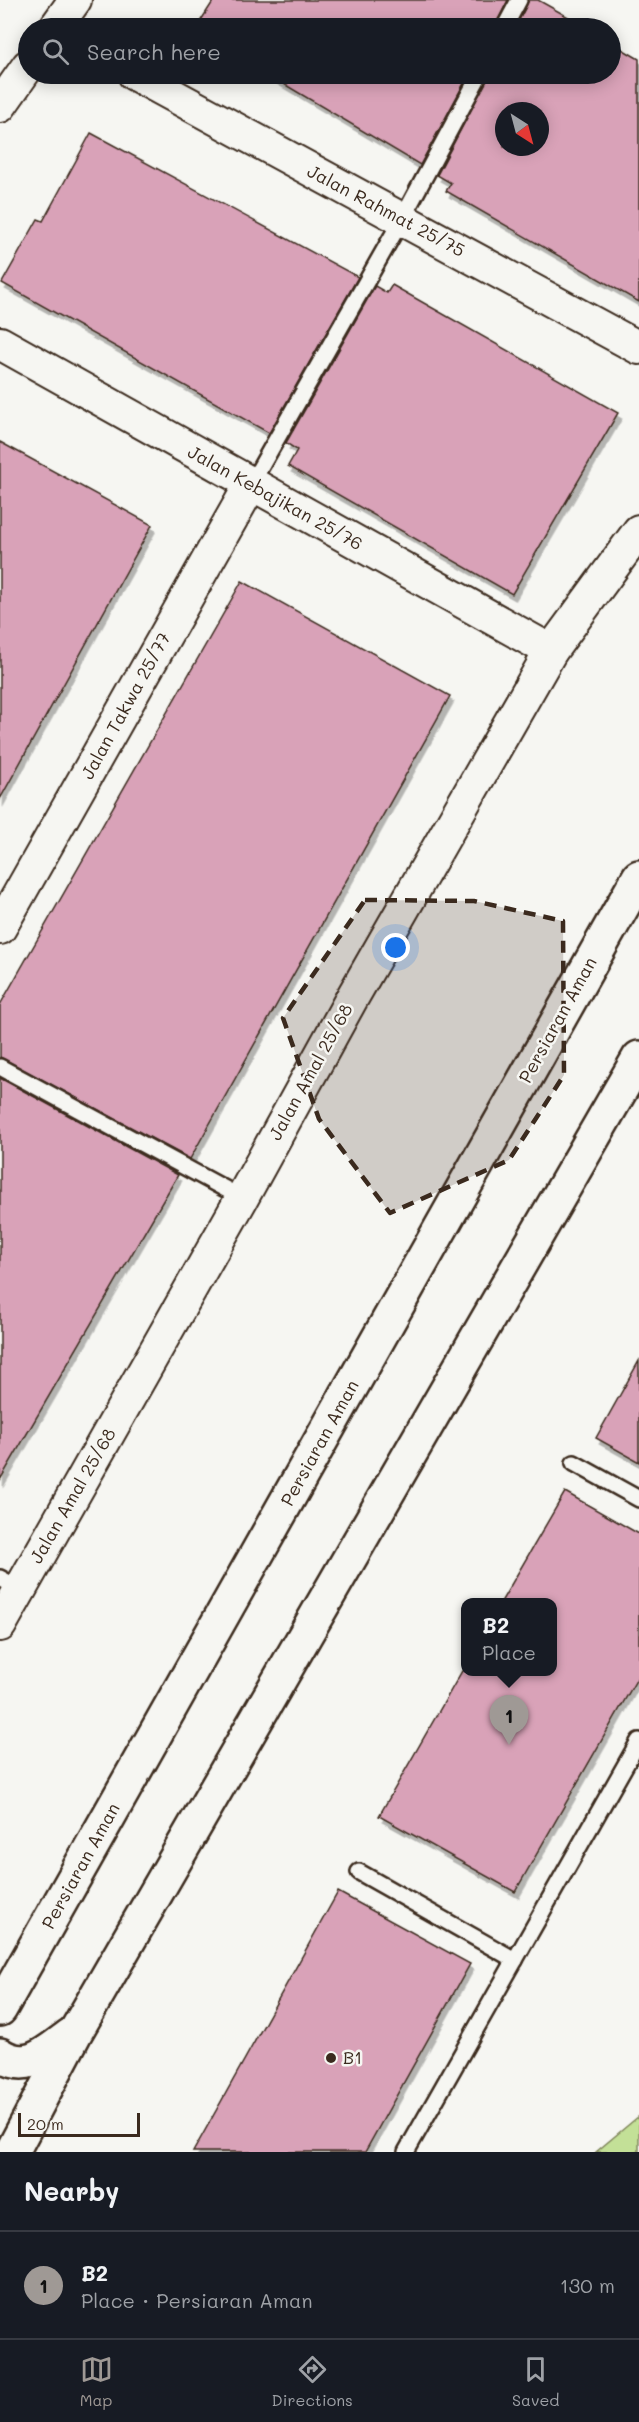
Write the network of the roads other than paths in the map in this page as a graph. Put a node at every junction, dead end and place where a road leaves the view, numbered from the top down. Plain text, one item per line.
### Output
1 (75, 0) edge
2 (519, 0) edge
3 (62, 18) edge
4 (509, 18) edge
5 (18, 80) edge
6 (152, 84) edge
7 (475, 84) edge
8 (0, 106) edge
9 (402, 219) junction
10 (0, 344) edge
11 (639, 348) edge
12 (251, 484) junction
13 (639, 531) edge
14 (551, 651) junction
15 (639, 877) edge
16 (0, 928) edge
17 (639, 1059) edge
18 (0, 1067) edge
19 (242, 1198) junction
20 (574, 1463) dead end
21 (639, 1499) edge
22 (10, 1584) edge
23 (0, 1624) edge
24 (639, 1741) edge
25 (359, 1872) dead end
26 (515, 1960) junction
27 (1, 2011) edge
28 (75, 2033) junction
29 (0, 2055) edge
30 (12, 2152) edge
31 (406, 2152) edge

1 - 3 street
2 - 4 lane
5 - 8 street
6 - 9 street, Jalan Rahmat 25/75
7 - 9 lane
9 - 11 street, Jalan Rahmat 25/75
9 - 12 lane
10 - 12 street, Jalan Kebajikan 25/76
12 - 14 street, Jalan Kebajikan 25/76
12 - 16 street, Jalan Takwa 25/77
13 - 14 street, Jalan Amal 25/68
14 - 19 street, Jalan Amal 25/68
15 - 27 street, Persiaran Aman
17 - 28 street
18 - 19 lane
19 - 22 street, Jalan Amal 25/68
20 - 21 lane
22 - 23 street, Jalan Amal 25/68
24 - 26 lane
25 - 26 lane
26 - 31 lane
28 - 29 street
28 - 30 street

